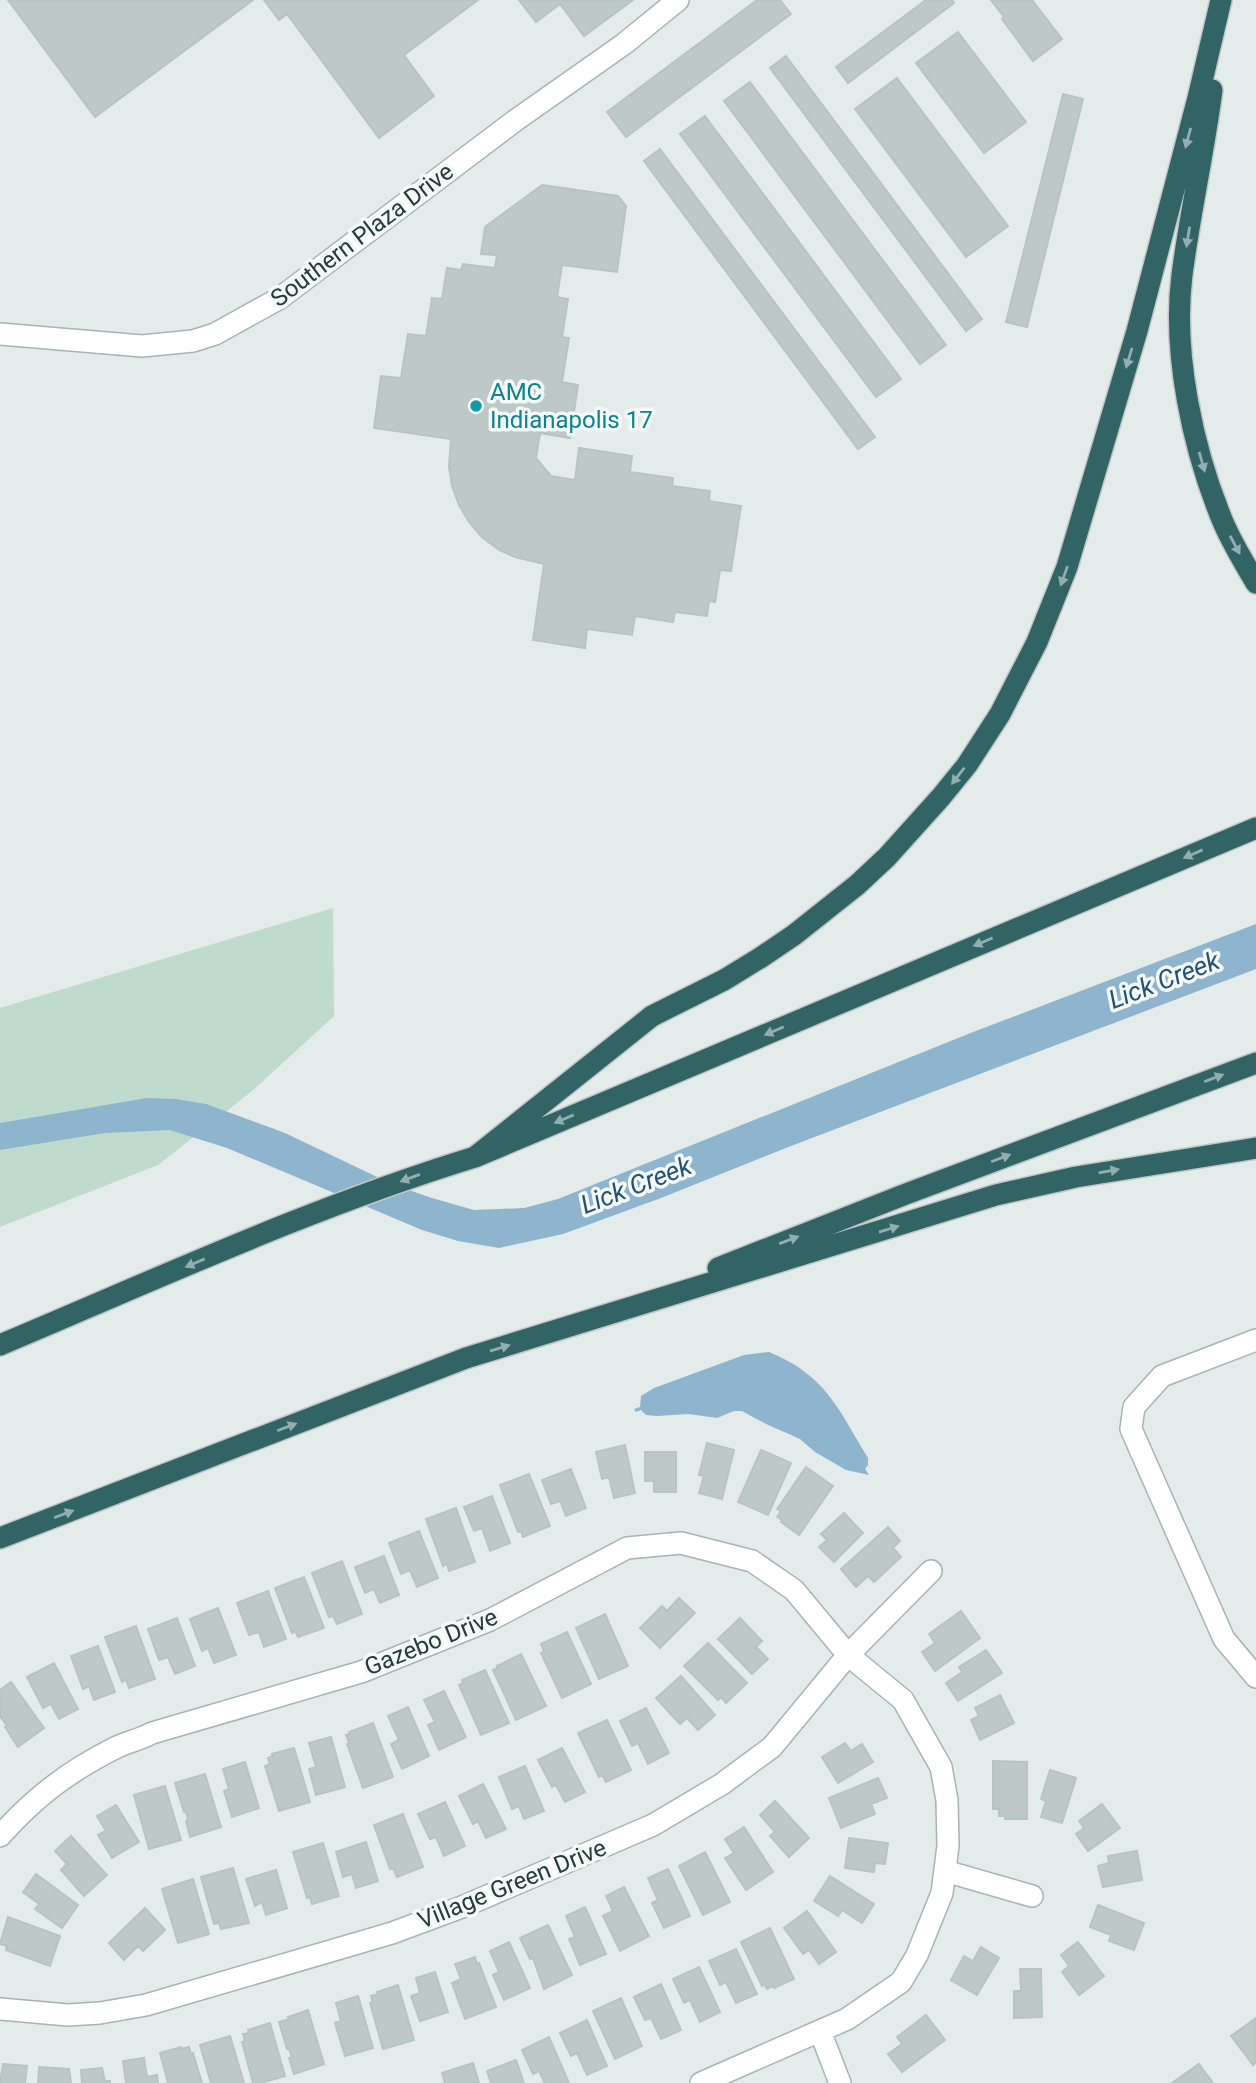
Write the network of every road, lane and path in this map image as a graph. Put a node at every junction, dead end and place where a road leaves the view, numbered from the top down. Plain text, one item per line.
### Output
1 (678, 0) edge
2 (1221, 0) edge
3 (0, 334) edge
4 (1256, 583) edge
5 (1256, 828) edge
6 (1256, 1063) edge
7 (1256, 1148) edge
8 (475, 1157) junction
9 (566, 1327) junction
10 (1256, 1340) edge
11 (0, 1345) edge
12 (0, 1538) edge
13 (931, 1571) dead end
14 (848, 1655) junction
15 (1256, 1677) edge
16 (0, 1836) edge
17 (945, 1871) junction
18 (1032, 1896) dead end
19 (0, 2009) edge
20 (820, 2031) junction
21 (701, 2083) edge
22 (840, 2083) edge

1 - 3 street, Southern Plaza Drive
2 -> 4 highway
2 -> 8 highway
5 -> 8 highway
9 -> 6 highway
9 -> 7 highway
8 -> 11 highway
12 -> 9 highway
10 - 15 street
13 - 14 street, Village Green Drive
14 - 16 street, Gazebo Drive
14 - 17 street, Gazebo Drive
14 - 19 street, Village Green Drive
17 - 18 street
17 - 20 street, Gazebo Drive
20 - 21 street, Gazebo Drive
20 - 22 street

